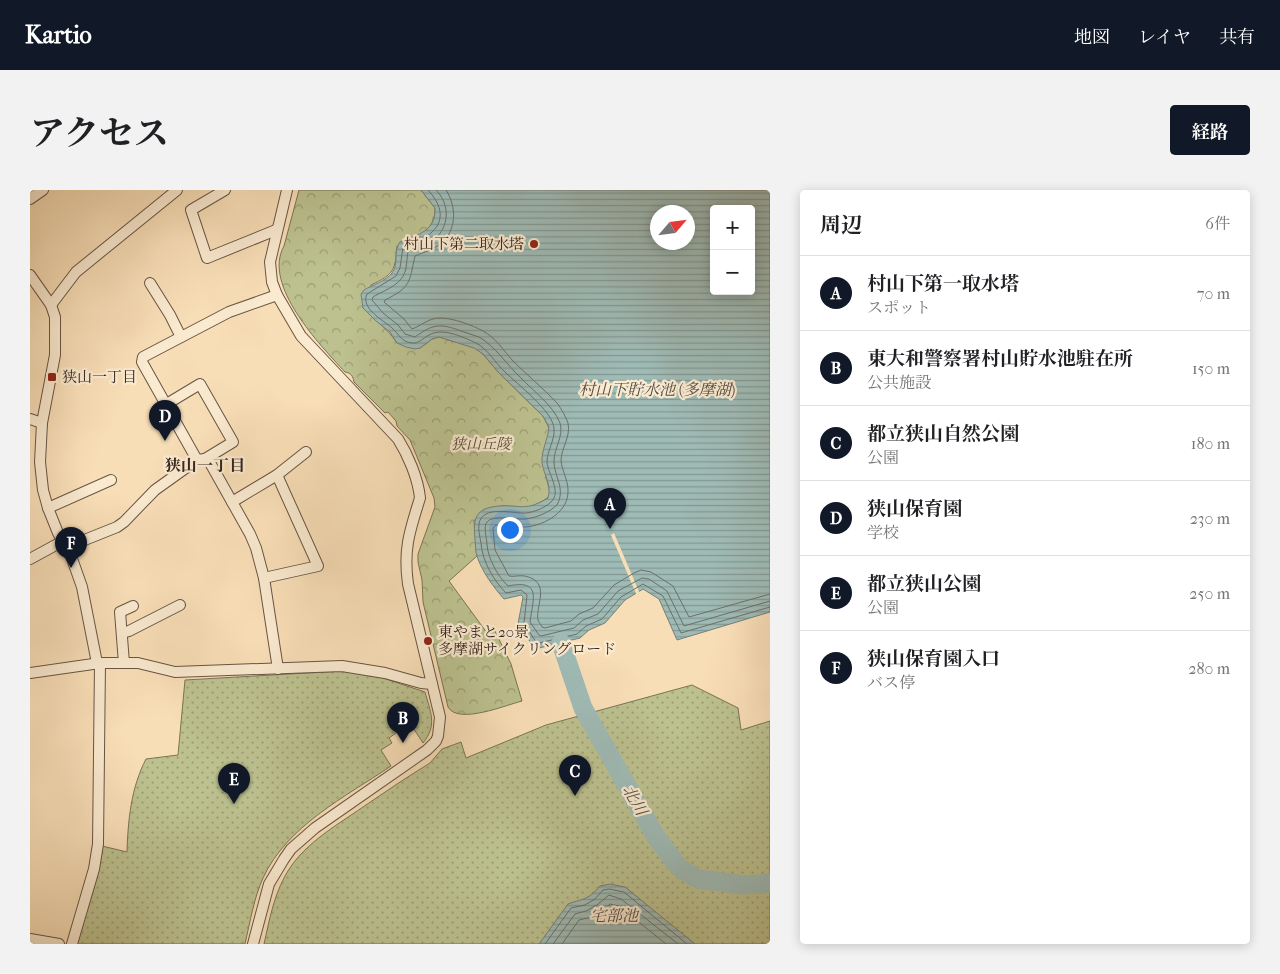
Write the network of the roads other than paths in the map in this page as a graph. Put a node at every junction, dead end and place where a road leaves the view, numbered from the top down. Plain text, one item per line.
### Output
1 (43, 190) edge
2 (177, 190) edge
3 (225, 190) edge
4 (287, 190) edge
5 (30, 199) edge
6 (276, 230) junction
7 (30, 275) edge
8 (150, 283) dead end
9 (277, 295) junction
10 (51, 305) junction
11 (181, 337) junction
12 (165, 405) junction
13 (30, 419) edge
14 (42, 423) junction
15 (306, 452) dead end
16 (201, 459) junction
17 (276, 474) junction
18 (111, 480) dead end
19 (232, 502) junction
20 (48, 508) junction
21 (65, 544) junction
22 (30, 559) edge
23 (264, 578) junction
24 (180, 605) dead end
25 (133, 606) dead end
26 (122, 632) junction
27 (98, 663) junction
28 (124, 663) junction
29 (278, 669) junction
30 (30, 673) edge
31 (432, 684) junction
32 (30, 939) edge
33 (59, 944) edge
34 (72, 944) edge
35 (253, 944) edge

1 - 5 street
2 - 10 street
3 - 6 street
4 - 6 street
6 - 9 street
7 - 10 street
8 - 11 street
9 - 11 street
9 - 31 street
10 - 14 street
11 - 12 street
12 - 16 street
12 - 16 street
13 - 14 street
14 - 20 street
15 - 17 street
16 - 19 street
16 - 21 street
17 - 19 street
17 - 23 street
18 - 20 street
19 - 23 street
20 - 21 street
21 - 22 street
21 - 27 street
23 - 29 street
24 - 26 street
25 - 26 street
26 - 28 street
27 - 28 street
27 - 30 street
27 - 34 street
28 - 29 street
29 - 31 street
31 - 35 street
32 - 33 street

